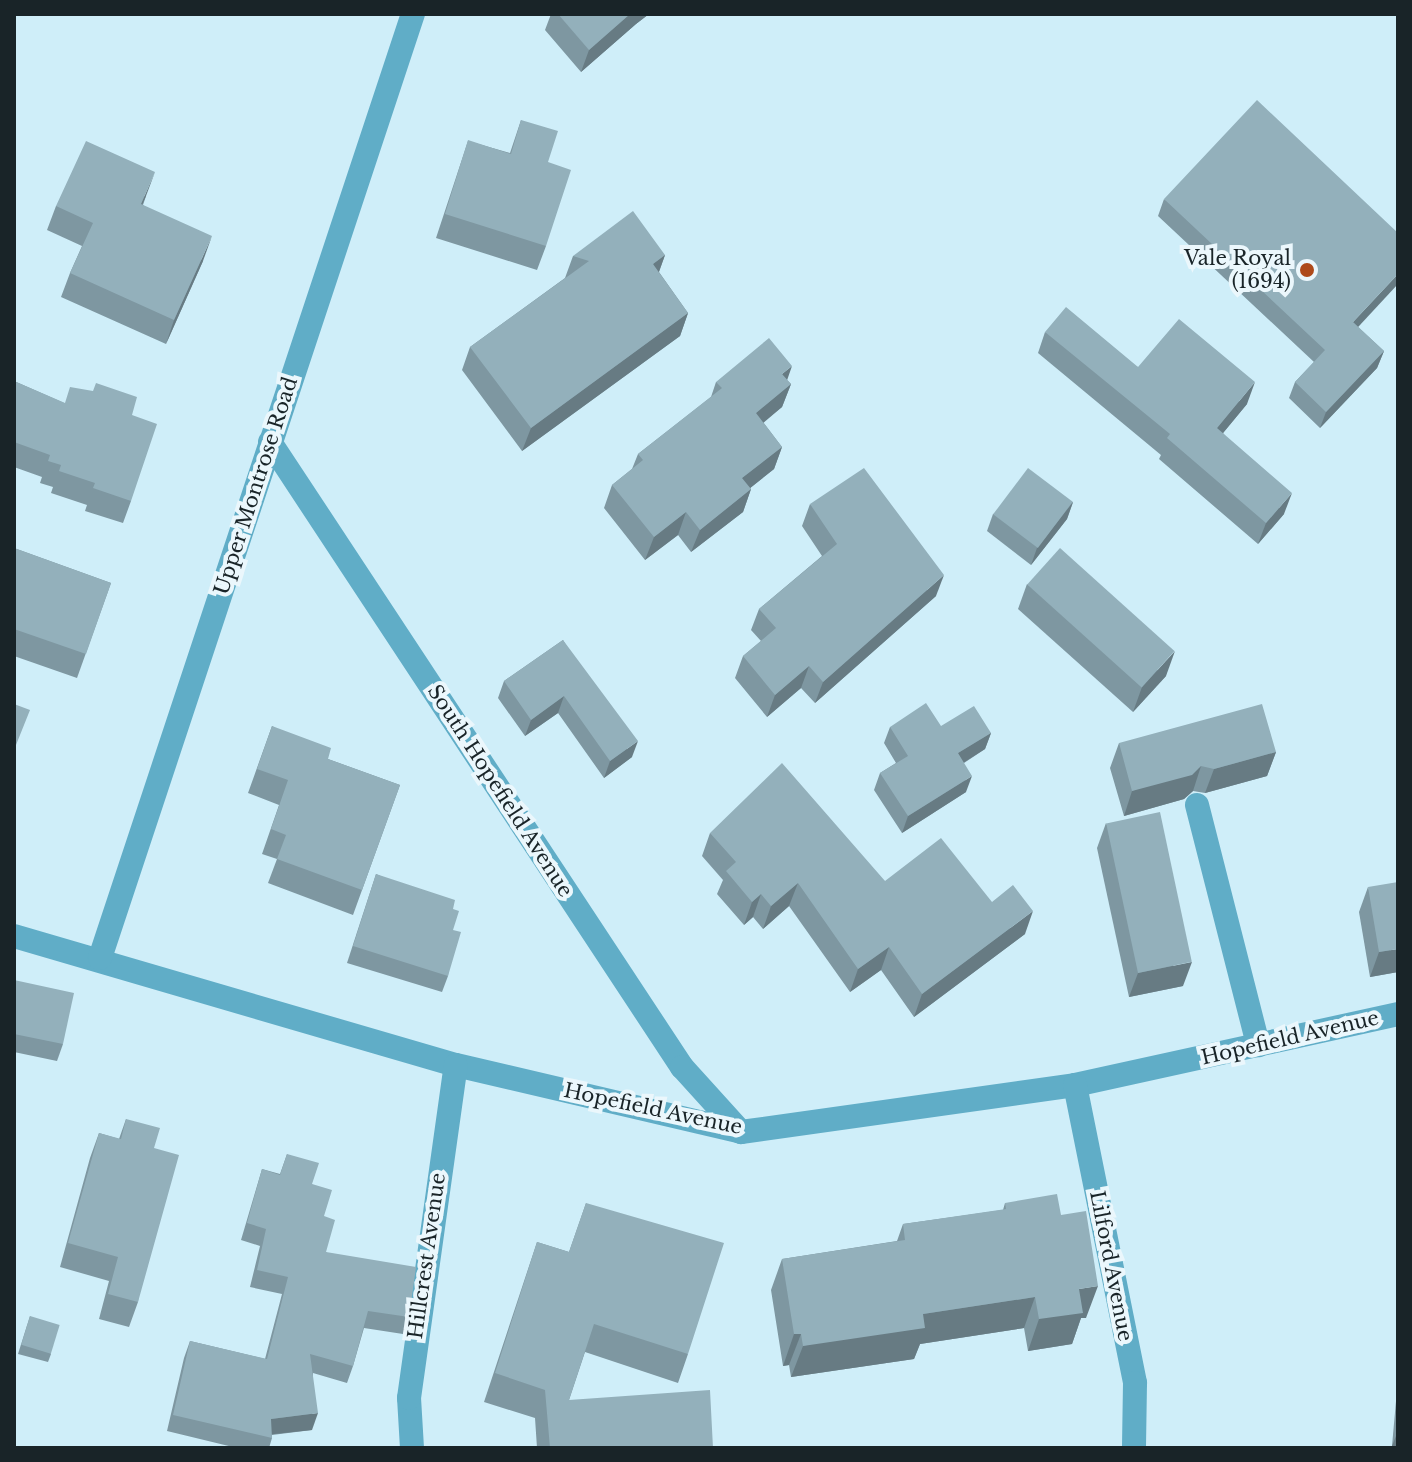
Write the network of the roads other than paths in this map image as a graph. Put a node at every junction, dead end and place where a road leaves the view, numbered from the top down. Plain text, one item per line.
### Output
1 (413, 14) edge
2 (270, 442) junction
3 (1197, 805) dead end
4 (14, 936) edge
5 (100, 958) junction
6 (1398, 1014) edge
7 (1258, 1045) junction
8 (456, 1065) junction
9 (1075, 1085) junction
10 (741, 1132) junction
11 (412, 1448) edge
12 (1134, 1448) edge

1 - 2 street, Upper Montrose Road
2 - 5 street, Upper Montrose Road
2 - 10 street, South Hopefield Avenue
3 - 7 street
4 - 5 street, Hopefield Avenue
5 - 8 street, Hopefield Avenue
6 - 7 street, Hopefield Avenue
7 - 9 street, Hopefield Avenue
8 - 10 street, Hopefield Avenue
8 - 11 street, Hillcrest Avenue
9 - 10 street, Hopefield Avenue
9 - 12 street, Lilford Avenue

